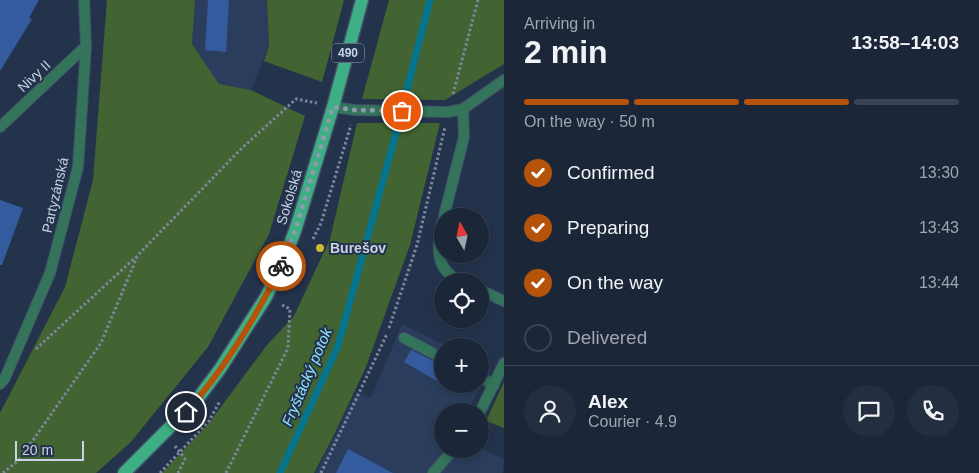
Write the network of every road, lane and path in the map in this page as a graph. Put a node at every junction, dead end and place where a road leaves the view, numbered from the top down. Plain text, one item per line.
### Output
1 (84, 0) edge
2 (362, 0) edge
3 (478, 0) edge
4 (86, 46) junction
5 (504, 80) edge
6 (333, 107) junction
7 (463, 109) junction
8 (445, 112) junction
9 (0, 127) edge
10 (446, 208) edge
11 (137, 256) junction
12 (442, 263) edge
13 (450, 273) edge
14 (489, 294) edge
15 (266, 297) junction
16 (504, 301) edge
17 (404, 338) dead end
18 (33, 352) dead end
19 (434, 354) edge
20 (504, 363) edge
21 (489, 382) edge
22 (0, 384) edge
23 (494, 385) junction
24 (485, 403) edge
25 (166, 433) junction
26 (446, 458) edge
27 (3, 473) edge
28 (124, 473) edge
29 (178, 473) edge
30 (226, 473) edge
31 (321, 473) edge
32 (433, 473) edge

1 - 4 street, Partyzánská
2 - 6 main road, Sokolská / 490
3 - 8 path
4 - 9 street, Nivy II
4 - 22 street, Partyzánská
5 - 7 street
6 - 8 street
6 - 11 path
6 - 15 main road, Sokolská / 490
7 - 8 street
7 - 10 street
8 - 31 path
11 - 18 path
11 - 27 path
12 - 13 street
14 - 16 street
15 - 25 main road, Sokolská / 490
15 - 30 path
17 - 19 street
20 - 23 street
21 - 23 street
23 - 24 street
25 - 28 main road, Sokolská / 490
25 - 29 path
26 - 32 street

